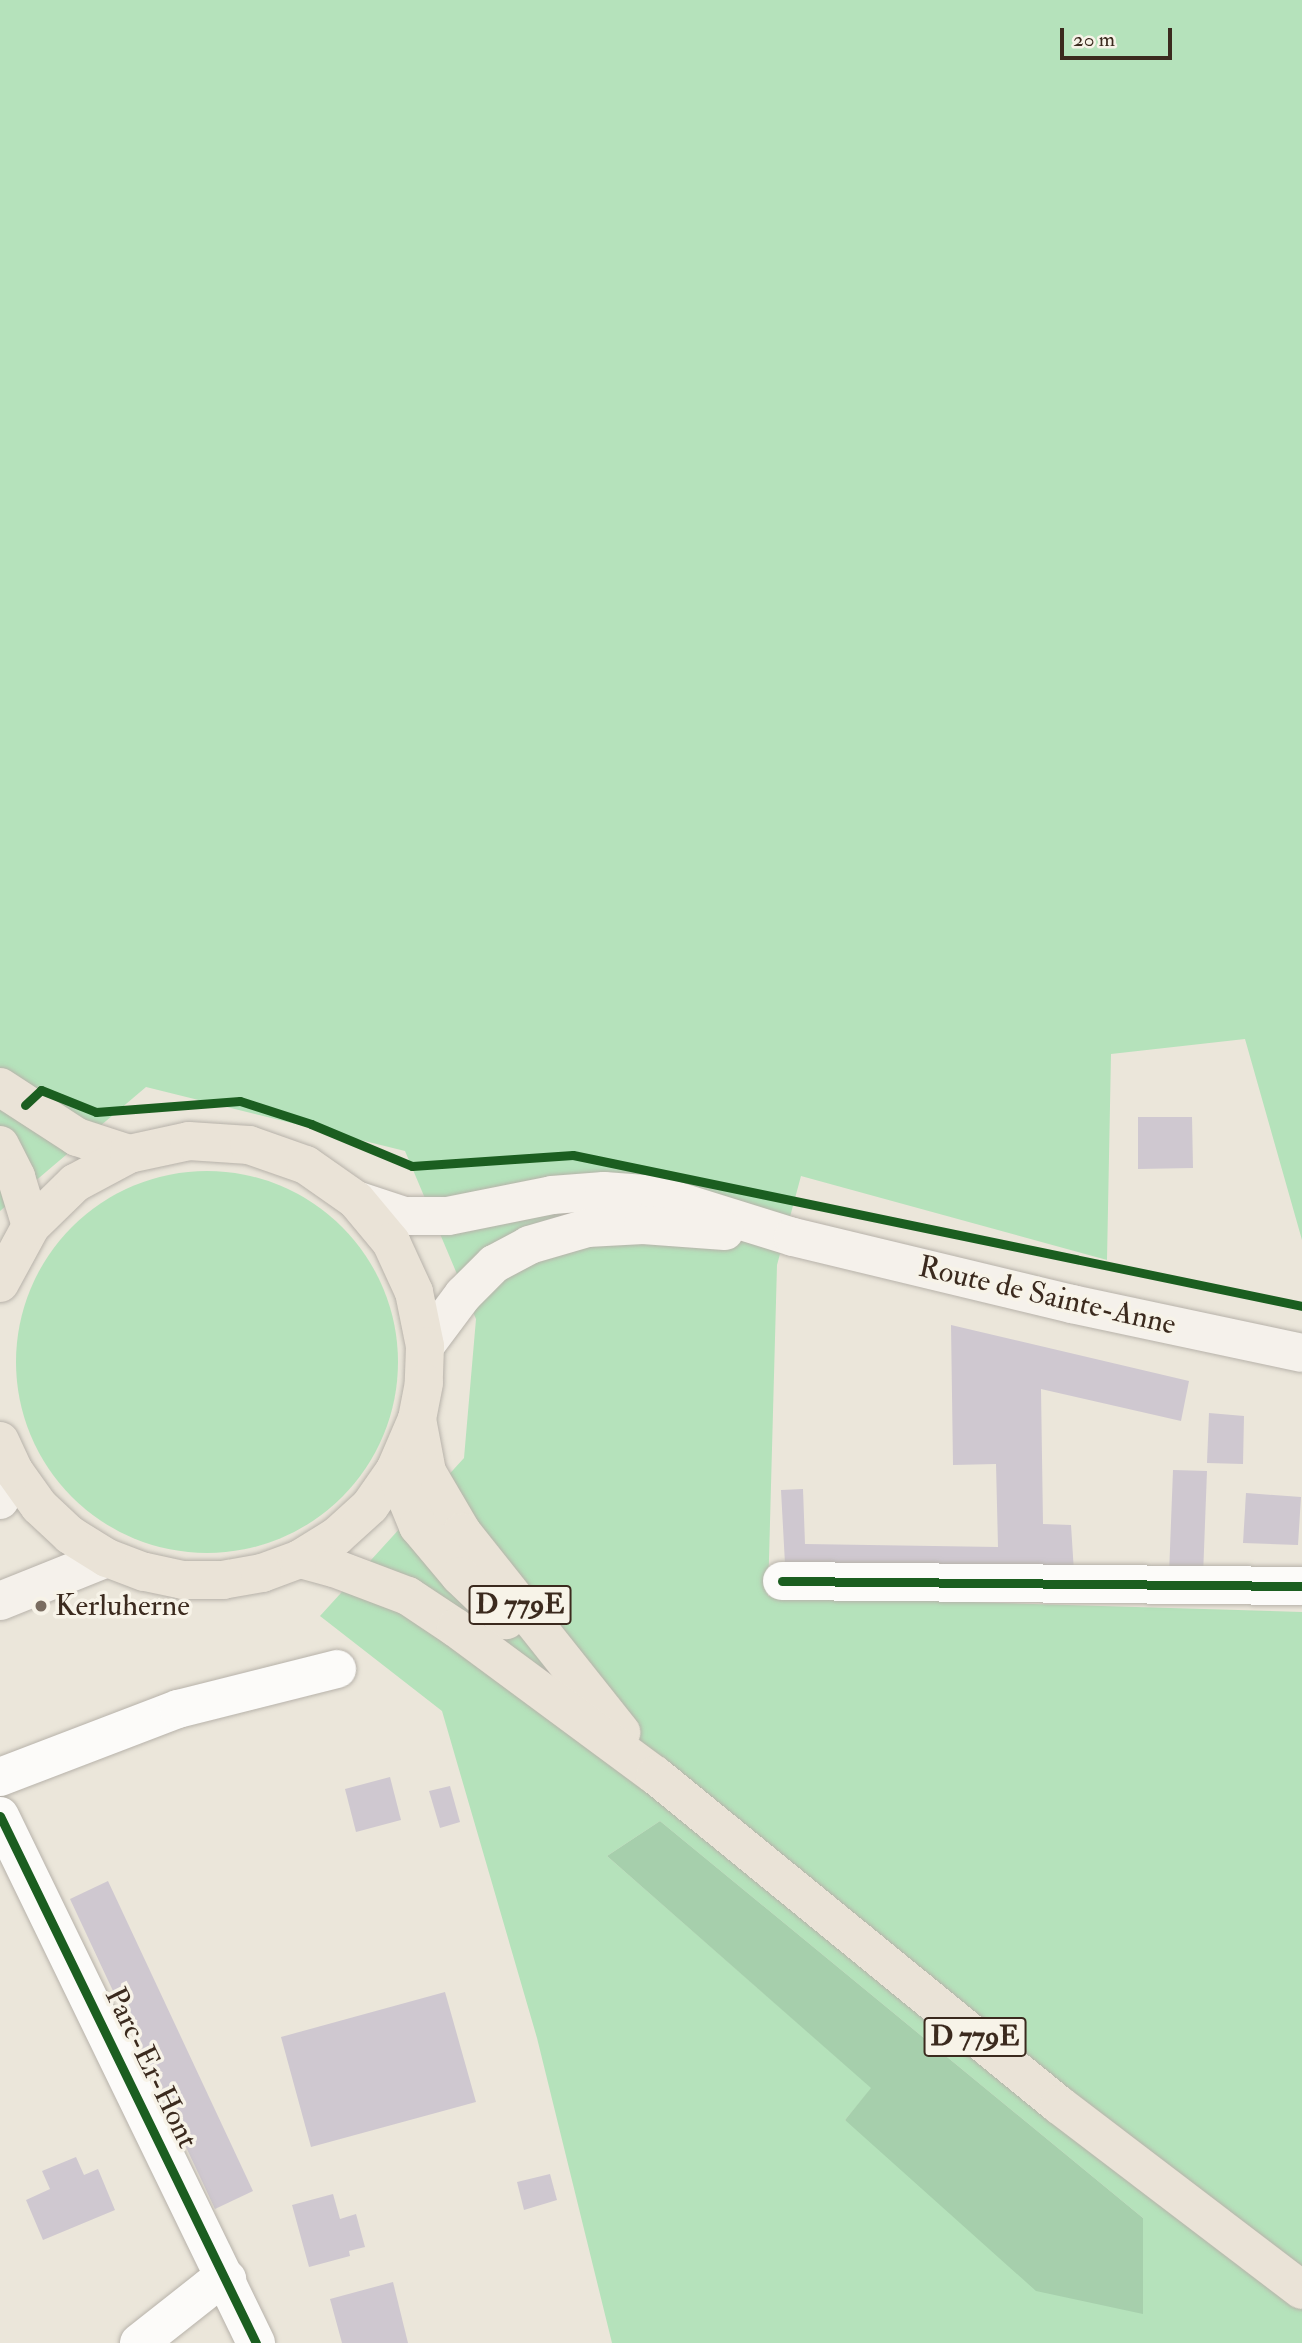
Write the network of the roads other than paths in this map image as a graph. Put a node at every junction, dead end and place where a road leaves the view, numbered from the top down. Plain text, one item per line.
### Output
1 (0, 1087) edge
2 (0, 1144) edge
3 (129, 1154) junction
4 (356, 1200) junction
5 (31, 1226) junction
6 (793, 1237) junction
7 (1, 1267) edge
8 (425, 1346) junction
9 (1302, 1353) edge
10 (417, 1419) junction
11 (395, 1470) junction
12 (5, 1471) edge
13 (107, 1558) junction
14 (300, 1559) junction
15 (782, 1581) dead end
16 (1302, 1586) edge
17 (0, 1601) edge
18 (337, 1669) dead end
19 (598, 1705) junction
20 (655, 1775) junction
21 (0, 1777) edge
22 (0, 1816) edge
23 (227, 2279) junction
24 (1302, 2290) edge
25 (139, 2343) edge
26 (256, 2343) edge

1 - 3 main road
2 - 5 main road
3 - 4 main road
3 - 5 main road
4 - 6 main road, Route de Sainte-Anne
4 - 8 main road
5 - 7 main road
6 - 8 main road, Route de Sainte-Anne
6 - 9 main road, Route de Sainte-Anne
8 - 10 main road
10 - 11 main road
10 - 19 main road, D 779E
11 - 14 main road
11 - 19 main road, D 779E
12 - 13 main road
13 - 14 main road
13 - 17 main road
14 - 20 main road, D 779E
15 - 16 street
18 - 21 street
19 - 20 main road, D 779E
20 - 24 main road, D 779E
22 - 23 street, Parc-Er-Hont
23 - 25 street
23 - 26 street, Parc-Er-Hont

